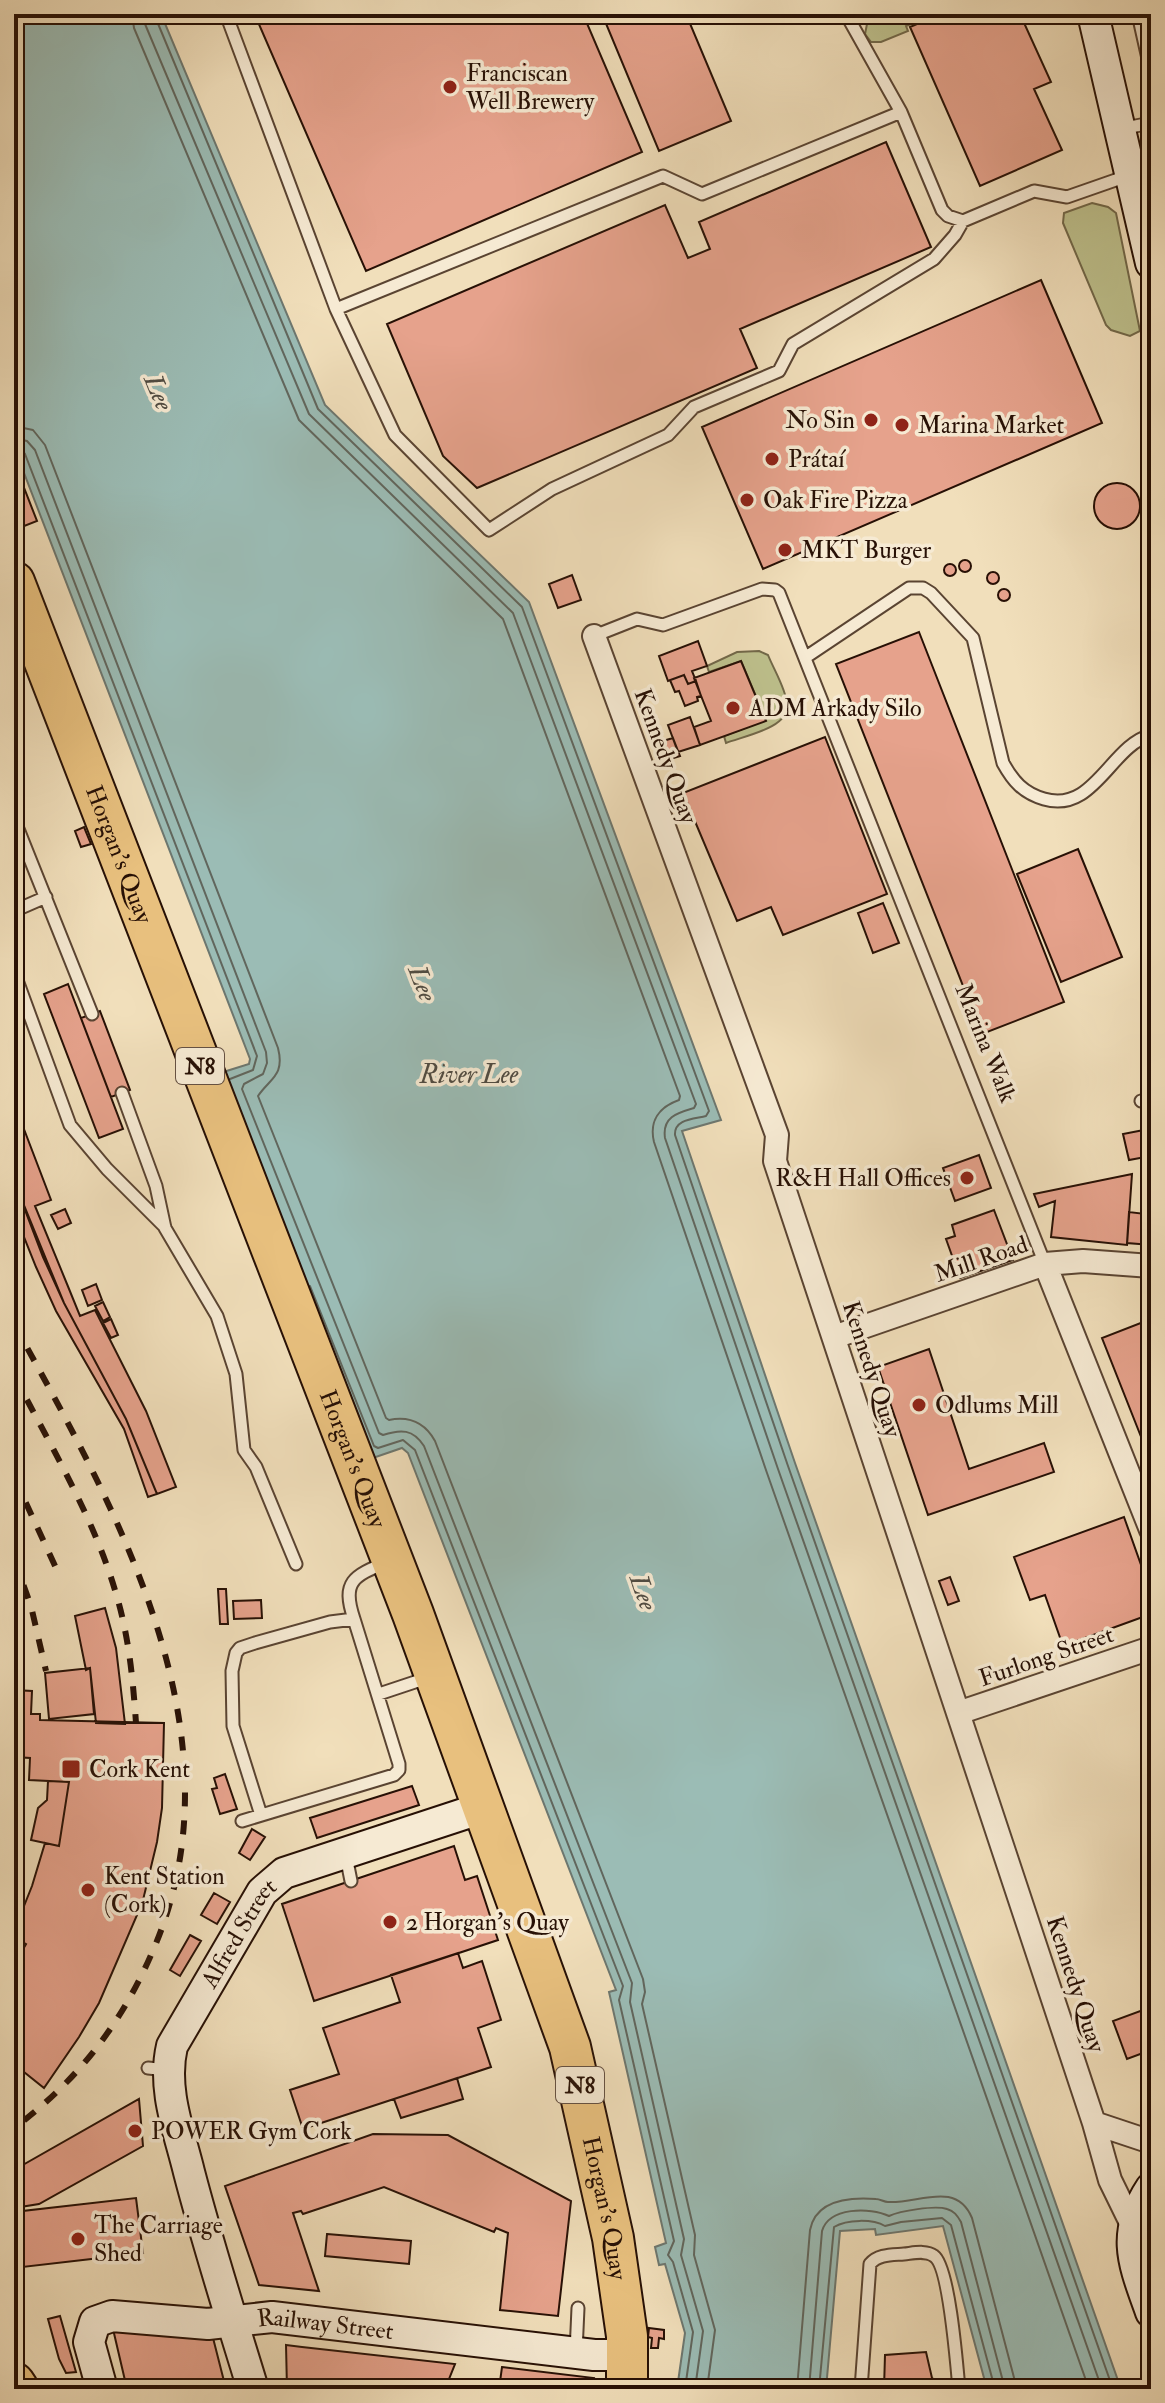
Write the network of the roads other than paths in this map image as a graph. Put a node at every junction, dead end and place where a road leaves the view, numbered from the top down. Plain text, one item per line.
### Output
1 (226, 14) edge
2 (1093, 14) edge
3 (1138, 14) edge
4 (851, 15) edge
5 (1151, 72) edge
6 (901, 112) junction
7 (1151, 123) edge
8 (1120, 129) junction
9 (1130, 175) junction
10 (963, 221) junction
11 (1151, 263) edge
12 (336, 309) junction
13 (14, 582) edge
14 (594, 636) joint
15 (806, 657) junction
16 (1151, 735) edge
17 (14, 819) edge
18 (46, 897) junction
19 (14, 911) edge
20 (14, 972) edge
21 (92, 1014) dead end
22 (122, 1093) dead end
23 (165, 1228) junction
24 (1045, 1264) junction
25 (1151, 1266) edge
26 (834, 1337) junction
27 (1151, 1530) edge
28 (391, 1560) junction
29 (296, 1564) dead end
30 (354, 1619) junction
31 (1151, 1648) edge
32 (434, 1675) junction
33 (379, 1694) junction
34 (958, 1713) junction
35 (482, 1808) junction
36 (261, 1815) junction
37 (242, 1821) dead end
38 (1094, 2123) junction
39 (1151, 2142) edge
40 (1151, 2188) edge
41 (1133, 2227) junction
42 (578, 2308) dead end
43 (1151, 2312) edge
44 (232, 2322) junction
45 (576, 2352) junction
46 (628, 2372) edge
47 (14, 2383) edge
48 (18, 2389) edge
49 (102, 2389) edge
50 (253, 2389) edge
51 (861, 2389) edge
52 (959, 2389) edge

1 - 12 lane
2 - 8 street
3 - 5 lane
4 - 6 lane
6 - 10 lane
6 - 12 lane
7 - 8 lane
8 - 9 street
9 - 10 lane
9 - 11 street
10 - 12 lane
13 - 28 highway, Horgan's Quay / N8
14 - 15 lane, Marina Walk
14 - 26 street, Kennedy Quay
15 - 16 lane
15 - 24 lane, Marina Walk
17 - 18 lane
18 - 19 lane
18 - 21 lane
20 - 23 lane
22 - 23 lane
23 - 29 lane
24 - 25 street, Mill Road
24 - 26 street, Mill Road
24 - 27 street, Marina Walk
26 - 34 street, Kennedy Quay
28 - 30 lane
28 - 32 highway, Horgan's Quay / N8
30 - 33 lane
30 - 36 lane
31 - 34 street, Furlong Street
32 - 33 lane
32 - 35 highway, Horgan's Quay / N8
33 - 36 lane
34 - 38 street, Kennedy Quay
35 - 44 street, Alfred Street
35 - 46 highway, Horgan's Quay / N8
36 - 37 lane
38 - 39 street
38 - 41 street, Kennedy Quay
40 - 41 street
41 - 43 street
42 - 45 lane
44 - 45 street, Railway Street
44 - 49 street, Railway Street
44 - 50 street, Alfred Street
45 - 46 street, Railway Street
47 - 48 highway
51 - 52 lane

